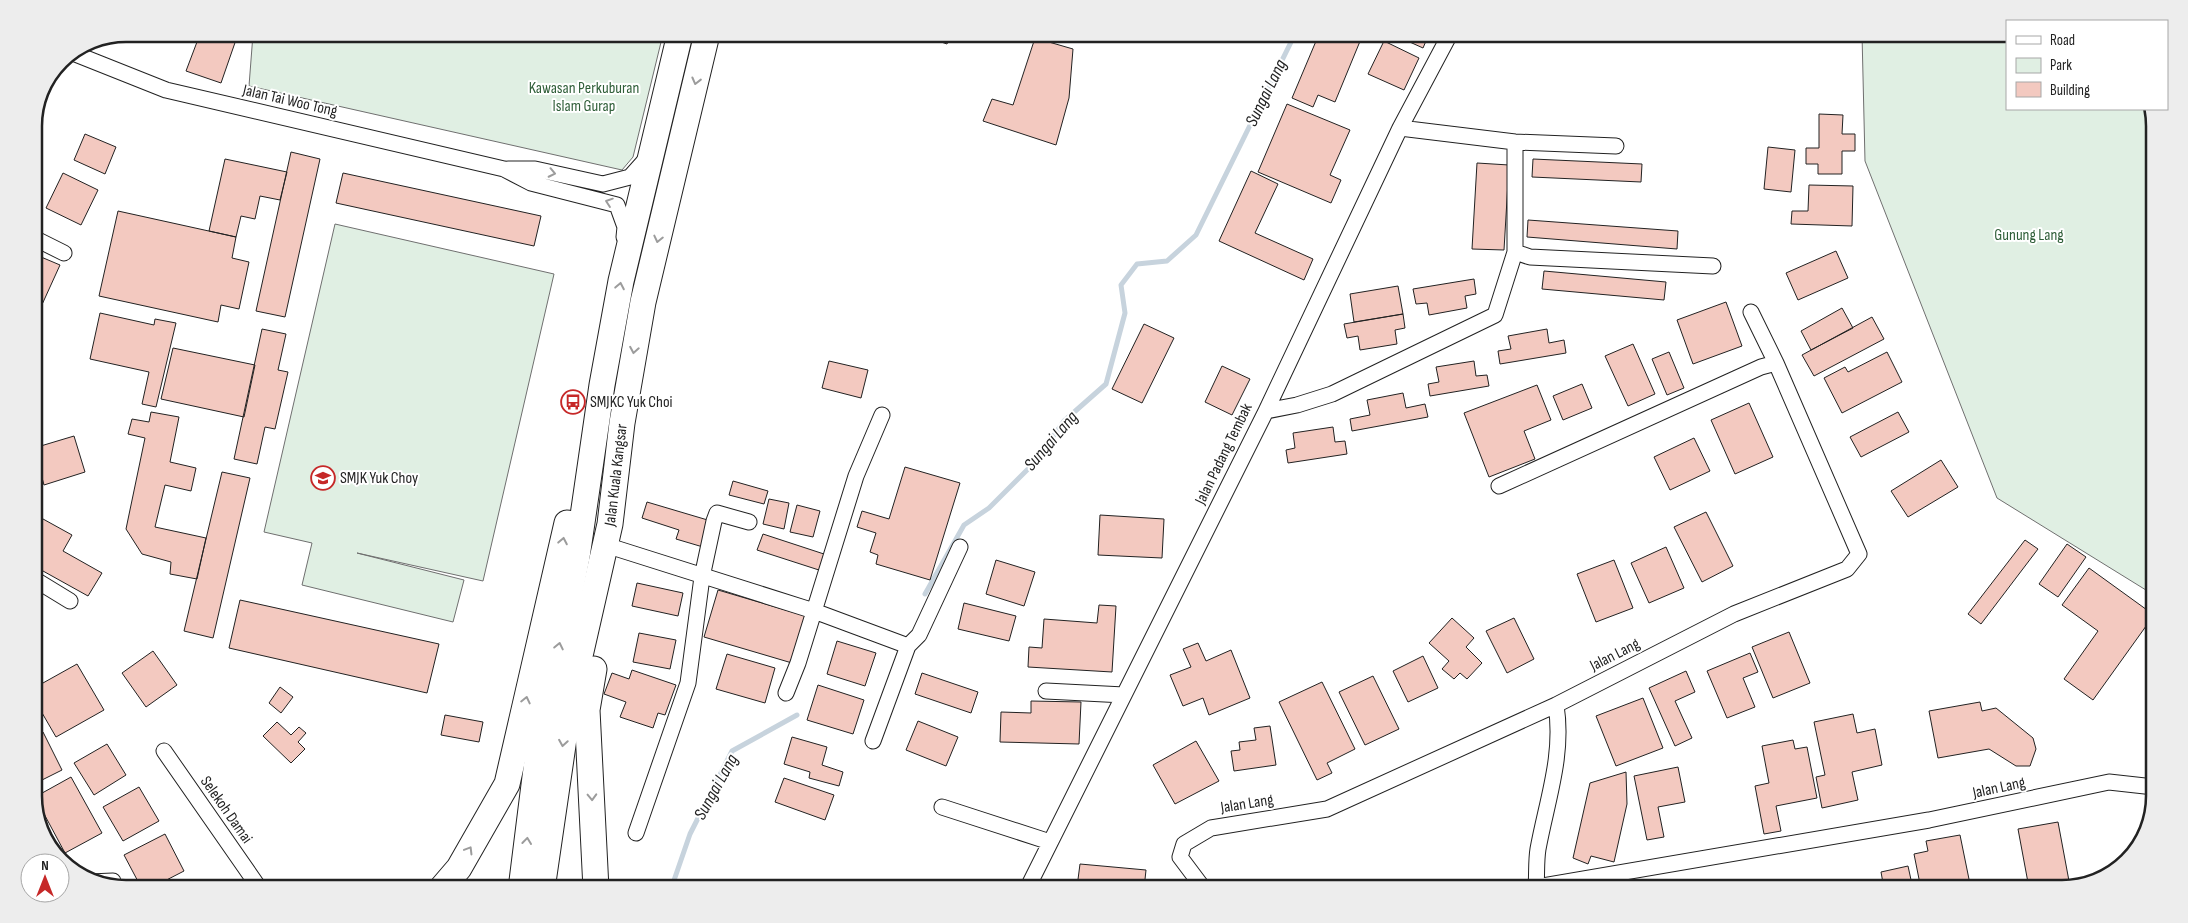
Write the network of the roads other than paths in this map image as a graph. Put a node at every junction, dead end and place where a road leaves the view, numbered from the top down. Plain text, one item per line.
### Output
1 (678, 42) edge
2 (706, 42) edge
3 (1446, 42) edge
4 (81, 56) edge
5 (1400, 128) junction
6 (1515, 142) junction
7 (1616, 146) dead end
8 (652, 153) junction
9 (504, 170) junction
10 (43, 242) edge
11 (1515, 252) junction
12 (64, 253) dead end
13 (626, 260) junction
14 (1713, 266) dead end
15 (1751, 312) dead end
16 (1776, 363) junction
17 (602, 385) junction
18 (1266, 411) junction
19 (882, 416) dead end
20 (1499, 486) dead end
21 (749, 522) dead end
22 (613, 536) junction
23 (960, 547) dead end
24 (702, 577) junction
25 (43, 584) edge
26 (70, 601) dead end
27 (814, 611) junction
28 (908, 646) junction
29 (1046, 691) dead end
30 (786, 693) dead end
31 (1124, 695) junction
32 (1556, 705) junction
33 (873, 741) dead end
34 (164, 751) dead end
35 (2146, 786) edge
36 (942, 807) dead end
37 (594, 832) junction
38 (636, 833) dead end
39 (1050, 842) junction
40 (254, 880) edge
41 (449, 880) edge
42 (522, 880) edge
43 (543, 880) edge
44 (596, 880) edge
45 (606, 880) edge
46 (1031, 880) edge
47 (1197, 880) edge
48 (1533, 880) edge
49 (1578, 880) edge

1 - 8 highway, Jalan Kuala Kangsar
2 -> 22 highway, Jalan Kuala Kangsar
3 - 5 street, Jalan Padang Tembak
4 - 9 street, Jalan Tai Woo Tong
5 - 6 street
5 - 18 street, Jalan Padang Tembak
6 - 7 street
6 - 11 street
9 -> 8 street, Jalan Tai Woo Tong
8 - 13 highway, Jalan Kuala Kangsar
13 -> 9 street, Jalan Tai Woo Tong
10 - 12 street
11 - 14 street
11 - 18 street
17 -> 13 highway, Jalan Kuala Kangsar
15 - 16 street, Jalan Lang
16 - 20 street
16 - 32 street, Jalan Lang
41 -> 17 highway
42 -> 17 highway, Jalan Kuala Kangsar
18 - 31 street, Jalan Padang Tembak
19 - 27 street
21 - 24 street
22 - 24 street
22 -> 37 highway
22 -> 43 highway, Jalan Kuala Kangsar
23 - 28 street
24 - 27 street
24 - 38 street
25 - 26 street
27 - 28 street
27 - 30 street
28 - 33 street
29 - 31 street
31 - 39 street, Jalan Padang Tembak
32 - 47 street, Jalan Lang
32 - 48 street
34 - 40 street, Selekoh Damai
35 - 49 street, Jalan Lang
36 - 39 street
37 - 44 highway
37 - 45 highway
39 - 46 street, Jalan Padang Tembak

